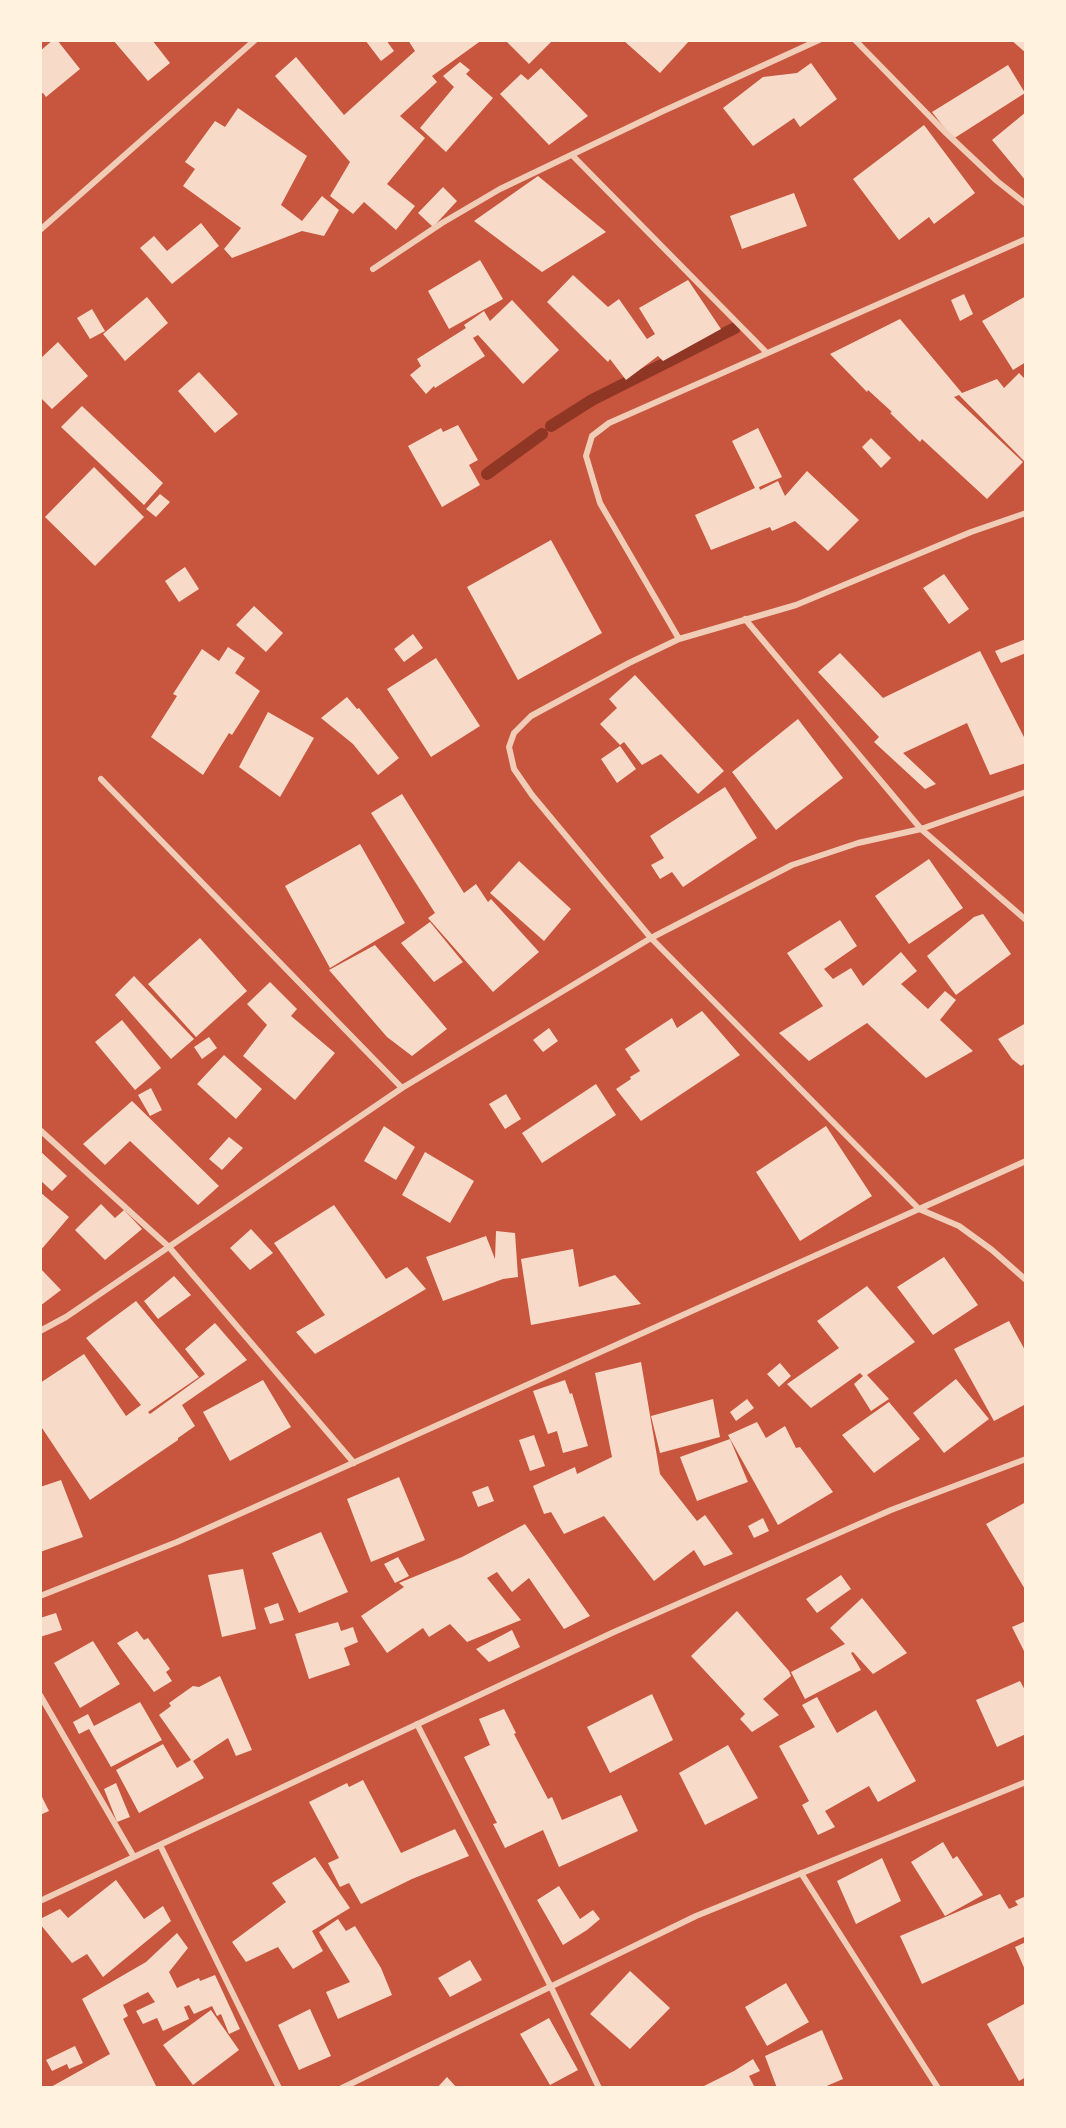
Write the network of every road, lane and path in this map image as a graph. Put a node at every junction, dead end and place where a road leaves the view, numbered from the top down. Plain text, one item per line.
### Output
1 (255, 40) edge
2 (819, 40) edge
3 (855, 40) edge
4 (572, 155) junction
5 (1026, 204) edge
6 (40, 230) edge
7 (1026, 239) edge
8 (373, 269) dead end
9 (767, 353) junction
10 (1026, 513) edge
11 (745, 619) junction
12 (679, 639) junction
13 (100, 779) dead end
14 (1026, 792) edge
15 (921, 829) junction
16 (1026, 920) edge
17 (651, 938) junction
18 (402, 1088) junction
19 (40, 1130) edge
20 (1026, 1161) edge
21 (919, 1209) junction
22 (169, 1247) junction
23 (1026, 1280) edge
24 (40, 1331) edge
25 (1026, 1459) edge
26 (354, 1463) junction
27 (40, 1596) edge
28 (40, 1695) edge
29 (417, 1724) junction
30 (1026, 1782) edge
31 (160, 1845) junction
32 (134, 1857) junction
33 (801, 1874) junction
34 (40, 1901) edge
35 (551, 1987) junction
36 (279, 2088) edge
37 (342, 2088) edge
38 (599, 2088) edge
39 (938, 2088) edge

1 - 6 street
2 - 4 street
3 - 5 street
4 - 8 street
4 - 9 street
7 - 9 street
9 - 12 street
10 - 11 street
11 - 12 street
11 - 15 street
12 - 17 street
13 - 18 street
14 - 15 street
15 - 16 street
15 - 17 street
17 - 18 street
17 - 21 street
18 - 22 street
19 - 22 street
20 - 21 street
21 - 23 street
21 - 26 street
22 - 24 street
22 - 26 street
25 - 29 street
26 - 27 street
28 - 32 street
29 - 31 street
29 - 35 street
30 - 33 street
31 - 32 street
31 - 36 street
32 - 34 street
33 - 35 street
33 - 39 street
35 - 37 street
35 - 38 street

